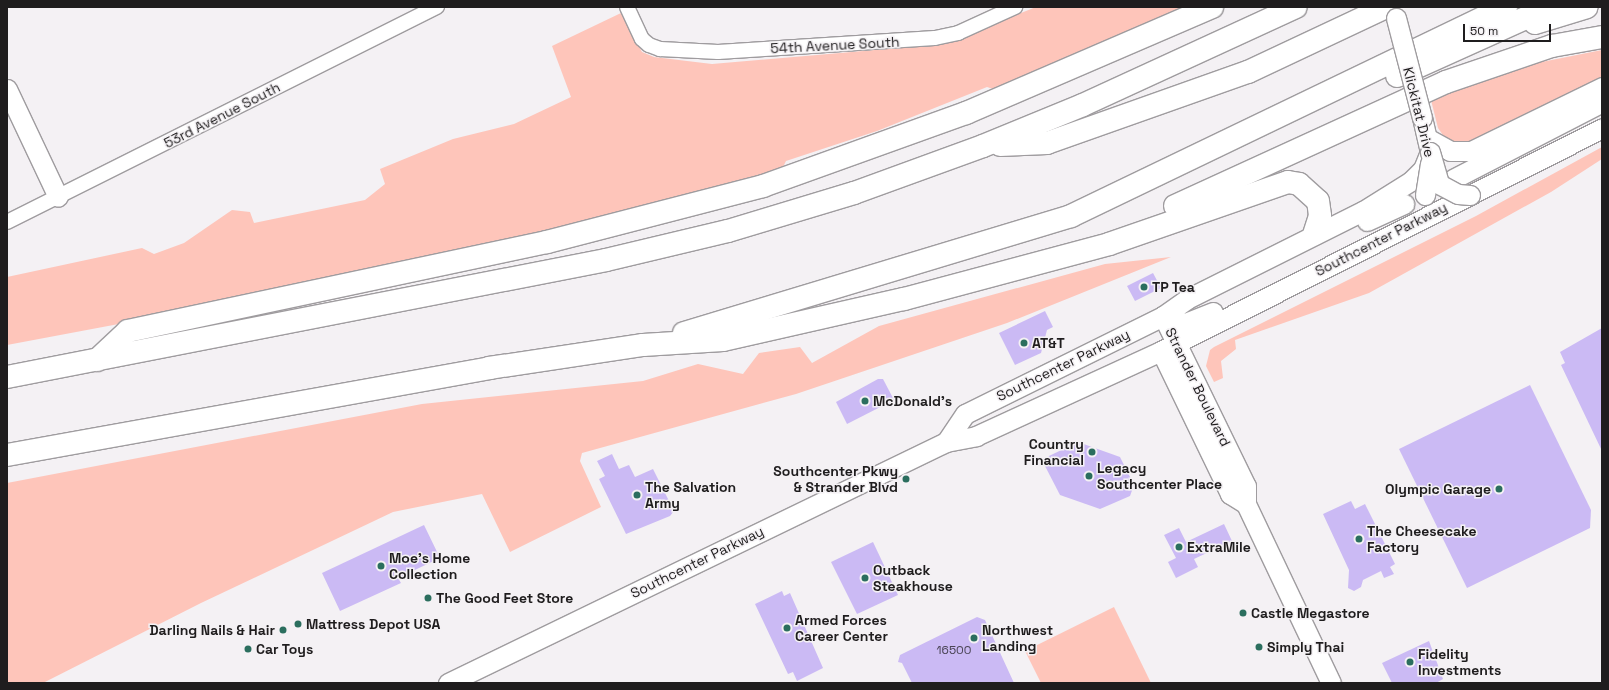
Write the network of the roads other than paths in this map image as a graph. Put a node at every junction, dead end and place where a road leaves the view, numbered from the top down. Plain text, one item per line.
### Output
1 (438, 7) edge
2 (627, 7) edge
3 (1015, 7) edge
4 (1212, 7) edge
5 (1296, 7) edge
6 (1506, 7) edge
7 (1550, 7) edge
8 (1587, 7) edge
9 (1392, 11) edge
10 (1486, 37) junction
11 (1602, 37) edge
12 (1602, 87) edge
13 (7, 89) edge
14 (1602, 102) edge
15 (1602, 128) edge
16 (1428, 145) junction
17 (983, 146) junction
18 (1152, 177) junction
19 (1453, 179) dead end
20 (1425, 195) junction
21 (1470, 195) junction
22 (58, 197) junction
23 (1404, 204) dead end
24 (1420, 220) junction
25 (7, 222) edge
26 (1314, 234) junction
27 (1041, 262) junction
28 (1168, 335) junction
29 (643, 345) junction
30 (97, 360) junction
31 (1059, 367) junction
32 (7, 377) edge
33 (1009, 420) junction
34 (946, 442) junction
35 (7, 455) edge
36 (448, 683) edge
37 (1331, 683) edge

1 - 22 street, 53rd Avenue South
2 - 3 street, 54th Avenue South
4 - 30 highway
5 - 17 highway
6 - 18 highway
7 - 10 highway
8 - 10 highway
9 - 16 main road, Klickitat Drive, bridge
9 - 17 highway
10 - 18 highway
11 - 27 highway
12 - 16 main road
13 - 22 main road
14 - 19 main road
15 - 21 main road, Southcenter Parkway
16 - 20 main road, bridge
16 - 21 main road, Klickitat Drive, bridge
16 - 26 main road
17 - 30 highway
18 - 29 highway
20 - 24 main road
20 - 28 main road
21 - 24 main road, Southcenter Parkway
22 - 25 street, 53rd Avenue South
23 - 28 main road, Southcenter Parkway
24 - 28 main road, Southcenter Parkway
26 - 27 highway
26 - 28 main road
27 - 29 highway
28 - 31 main road, Southcenter Parkway
28 - 33 main road, Southcenter Parkway
28 - 37 main road, Strander Boulevard
29 - 35 highway
30 - 32 highway
31 - 33 main road
31 - 34 main road, Southcenter Parkway
33 - 34 main road, Southcenter Parkway
34 - 36 main road, Southcenter Parkway

